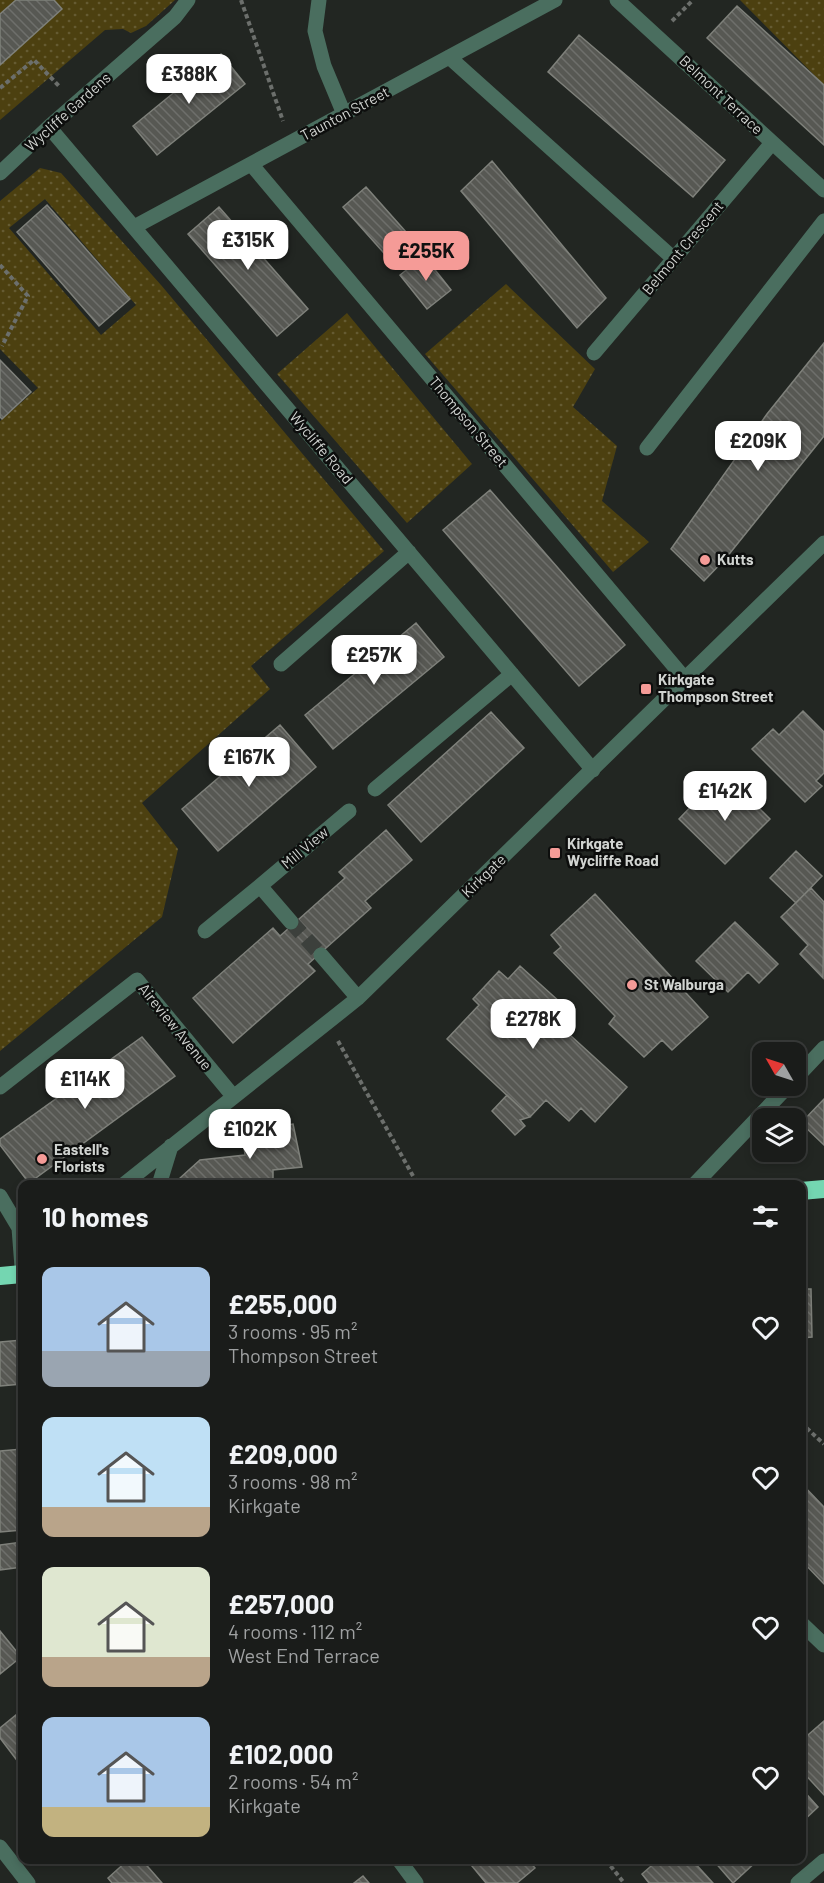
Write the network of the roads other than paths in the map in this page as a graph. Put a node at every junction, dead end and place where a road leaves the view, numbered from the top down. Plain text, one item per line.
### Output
1 (188, 0) edge
2 (319, 0) edge
3 (555, 0) edge
4 (617, 0) edge
5 (449, 57) junction
6 (344, 114) junction
7 (49, 127) junction
8 (772, 143) junction
9 (251, 164) junction
10 (0, 173) edge
11 (823, 189) edge
12 (824, 221) edge
13 (134, 227) junction
14 (674, 260) junction
15 (594, 353) dead end
16 (646, 447) dead end
17 (824, 543) edge
18 (409, 552) junction
19 (281, 664) dead end
20 (512, 674) junction
21 (685, 679) junction
22 (592, 770) junction
23 (375, 789) dead end
24 (349, 811) dead end
25 (260, 886) junction
26 (291, 922) tunnel mouth
27 (205, 931) dead end
28 (321, 955) tunnel mouth
29 (358, 998) junction
30 (824, 1048) edge
31 (806, 1067) edge
32 (0, 1087) edge
33 (233, 1096) junction
34 (779, 1096) edge
35 (171, 1146) junction
36 (129, 1180) edge
37 (161, 1180) edge
38 (699, 1180) edge
39 (824, 1189) edge
40 (806, 1191) edge
41 (0, 1196) edge
42 (18, 1226) edge
43 (18, 1274) edge
44 (0, 1276) edge
45 (806, 1628) edge
46 (824, 1645) edge
47 (0, 1847) edge
48 (824, 1861) edge
49 (402, 1864) edge
50 (28, 1883) edge
51 (416, 1883) edge
52 (798, 1883) edge

1 - 7 street, Wycliffe Gardens
2 - 6 street
3 - 5 street, Taunton Street
4 - 8 street, Belmont Terrace
5 - 6 street, Taunton Street
5 - 14 street
6 - 9 street, Taunton Street
7 - 10 street, Wycliffe Gardens
7 - 13 street, Wycliffe Road
8 - 11 street, Belmont Terrace
8 - 14 street, Belmont Crescent
9 - 13 street, Taunton Street
9 - 21 street, Thompson Street
12 - 16 street
13 - 18 street, Wycliffe Road
14 - 15 street, Belmont Crescent
17 - 21 street, Kirkgate
18 - 19 street
18 - 20 street, Wycliffe Road
20 - 22 street, Wycliffe Road
20 - 23 street
21 - 22 street, Kirkgate
22 - 29 street, Kirkgate
24 - 25 street, Mill View
25 - 26 street
25 - 27 street, Mill View
28 - 29 street
29 - 33 street, Kirkgate
30 - 31 street
32 - 33 street, Aireview Avenue
33 - 35 street, Kirkgate
34 - 38 street
35 - 36 street, Kirkgate
35 - 37 street
39 - 40 highway
41 - 42 street
43 - 44 highway
45 - 46 street
47 - 50 street
48 - 52 street
49 - 51 street

